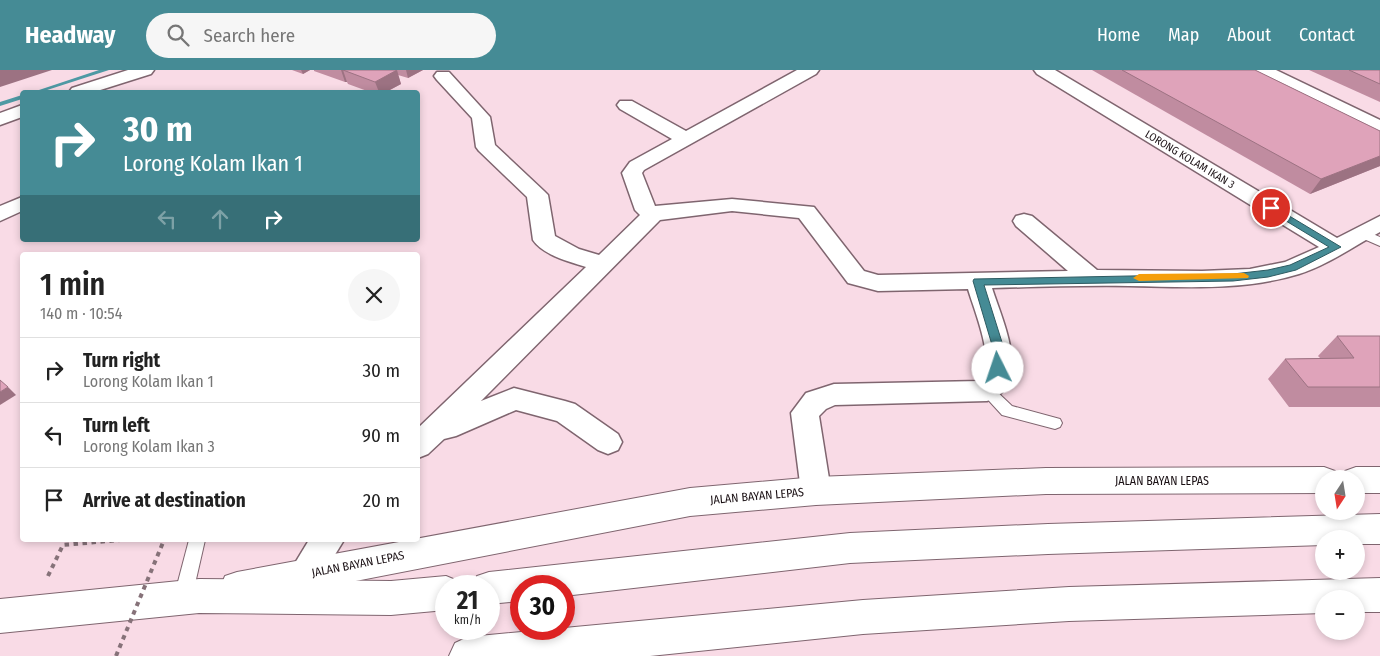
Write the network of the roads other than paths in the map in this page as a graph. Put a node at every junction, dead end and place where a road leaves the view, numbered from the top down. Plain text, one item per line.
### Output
1 (144, 70) edge
2 (810, 70) edge
3 (1044, 70) edge
4 (1262, 70) edge
5 (443, 76) dead end
6 (84, 90) edge
7 (626, 105) dead end
8 (20, 112) edge
9 (0, 119) edge
10 (1380, 127) edge
11 (684, 138) junction
12 (20, 204) edge
13 (0, 214) edge
14 (654, 214) junction
15 (1024, 221) dead end
16 (1374, 232) edge
17 (1336, 247) junction
18 (604, 265) junction
19 (1091, 278) junction
20 (978, 281) junction
21 (987, 391) junction
22 (1055, 423) dead end
23 (425, 440) edge
24 (608, 442) dead end
25 (1315, 480) edge
26 (1365, 480) edge
27 (1380, 480) edge
28 (816, 491) junction
29 (1380, 529) edge
30 (196, 542) edge
31 (327, 542) edge
32 (305, 573) junction
33 (500, 587) edge
34 (435, 594) edge
35 (1380, 595) edge
36 (191, 596) junction
37 (0, 616) edge
38 (468, 656) edge

1 - 6 street
2 - 11 street
3 - 17 street, LORONG KOLAM IKAN 3
4 - 10 street
5 - 18 street
7 - 11 street
8 - 9 street
11 - 14 street
12 - 13 street
14 - 18 street
14 - 20 street
15 - 19 street
16 - 17 street
17 - 19 street
18 - 23 street
19 - 20 street
20 - 21 street
21 - 22 lane
21 - 28 street
23 - 24 street
25 - 28 main road, JALAN BAYAN LEPAS
26 - 27 main road
28 - 32 main road, JALAN BAYAN LEPAS
29 - 33 main road
30 - 36 lane
31 - 32 street
32 - 36 main road, JALAN BAYAN LEPAS
34 - 36 main road, JALAN BAYAN LEPAS
35 - 38 main road
36 - 37 main road, JALAN BAYAN LEPAS

